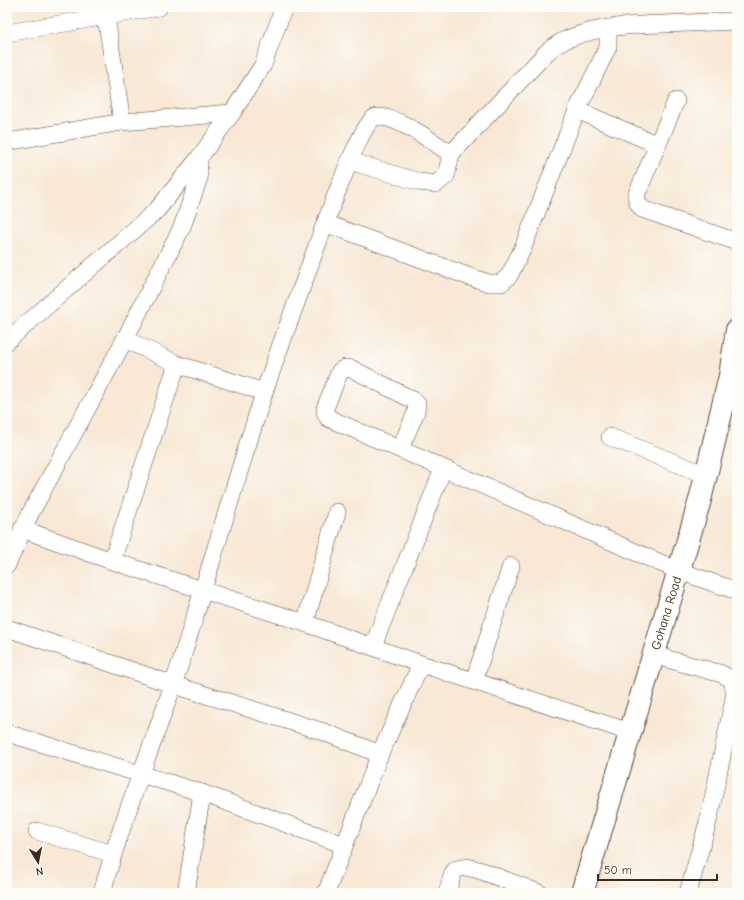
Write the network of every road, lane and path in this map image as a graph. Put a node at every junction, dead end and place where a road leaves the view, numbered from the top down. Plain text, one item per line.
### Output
1 (159, 7) edge
2 (284, 7) edge
3 (106, 16) junction
4 (737, 21) edge
5 (608, 28) junction
6 (7, 33) edge
7 (676, 101) dead end
8 (577, 110) junction
9 (232, 113) junction
10 (122, 122) junction
11 (7, 142) edge
12 (658, 145) junction
13 (451, 154) junction
14 (199, 158) junction
15 (350, 161) junction
16 (325, 223) junction
17 (737, 242) edge
18 (737, 330) edge
19 (125, 339) junction
20 (7, 341) edge
21 (177, 364) junction
22 (264, 392) junction
23 (610, 437) dead end
24 (400, 449) junction
25 (443, 469) junction
26 (706, 475) junction
27 (337, 512) dead end
28 (22, 529) junction
29 (112, 561) junction
30 (7, 566) edge
31 (511, 566) dead end
32 (679, 571) junction
33 (203, 590) junction
34 (737, 591) edge
35 (305, 623) junction
36 (7, 628) edge
37 (373, 646) junction
38 (653, 655) junction
39 (421, 664) junction
40 (474, 681) junction
41 (174, 685) junction
42 (630, 732) junction
43 (7, 733) edge
44 (380, 754) junction
45 (140, 774) junction
46 (202, 793) junction
47 (37, 831) dead end
48 (344, 846) junction
49 (113, 854) junction
50 (584, 892) edge
51 (102, 893) edge
52 (186, 893) edge
53 (326, 893) edge
54 (447, 893) edge
55 (539, 893) edge
56 (688, 893) edge

1 - 3 street
2 - 9 street
3 - 6 street
3 - 10 street
4 - 5 street
5 - 8 street
5 - 13 street
7 - 12 street
8 - 12 street
8 - 16 street
9 - 10 street
9 - 14 street
10 - 11 street
12 - 17 street
13 - 15 street
13 - 15 street
14 - 19 street
14 - 20 street
15 - 16 street
16 - 22 street
18 - 26 main road, Gohana Road
19 - 21 street
19 - 28 street
21 - 22 street
21 - 29 street
22 - 33 street
23 - 26 street
24 - 24 street
24 - 25 street
25 - 32 street
25 - 37 street
26 - 32 main road, Gohana Road
27 - 35 street
28 - 29 street
28 - 30 street
29 - 33 street
31 - 40 street
32 - 34 street
32 - 38 main road, Gohana Road
33 - 35 street
33 - 41 street
35 - 37 street
36 - 41 street
37 - 39 street
38 - 42 main road, Gohana Road
38 - 56 street
39 - 40 street
39 - 44 street
40 - 42 street
41 - 44 street
41 - 45 street
42 - 50 main road, Gohana Road
43 - 45 street
44 - 48 street
45 - 46 street
45 - 49 street
46 - 48 street
46 - 52 street
47 - 49 street
48 - 53 street
49 - 51 street
54 - 55 street

